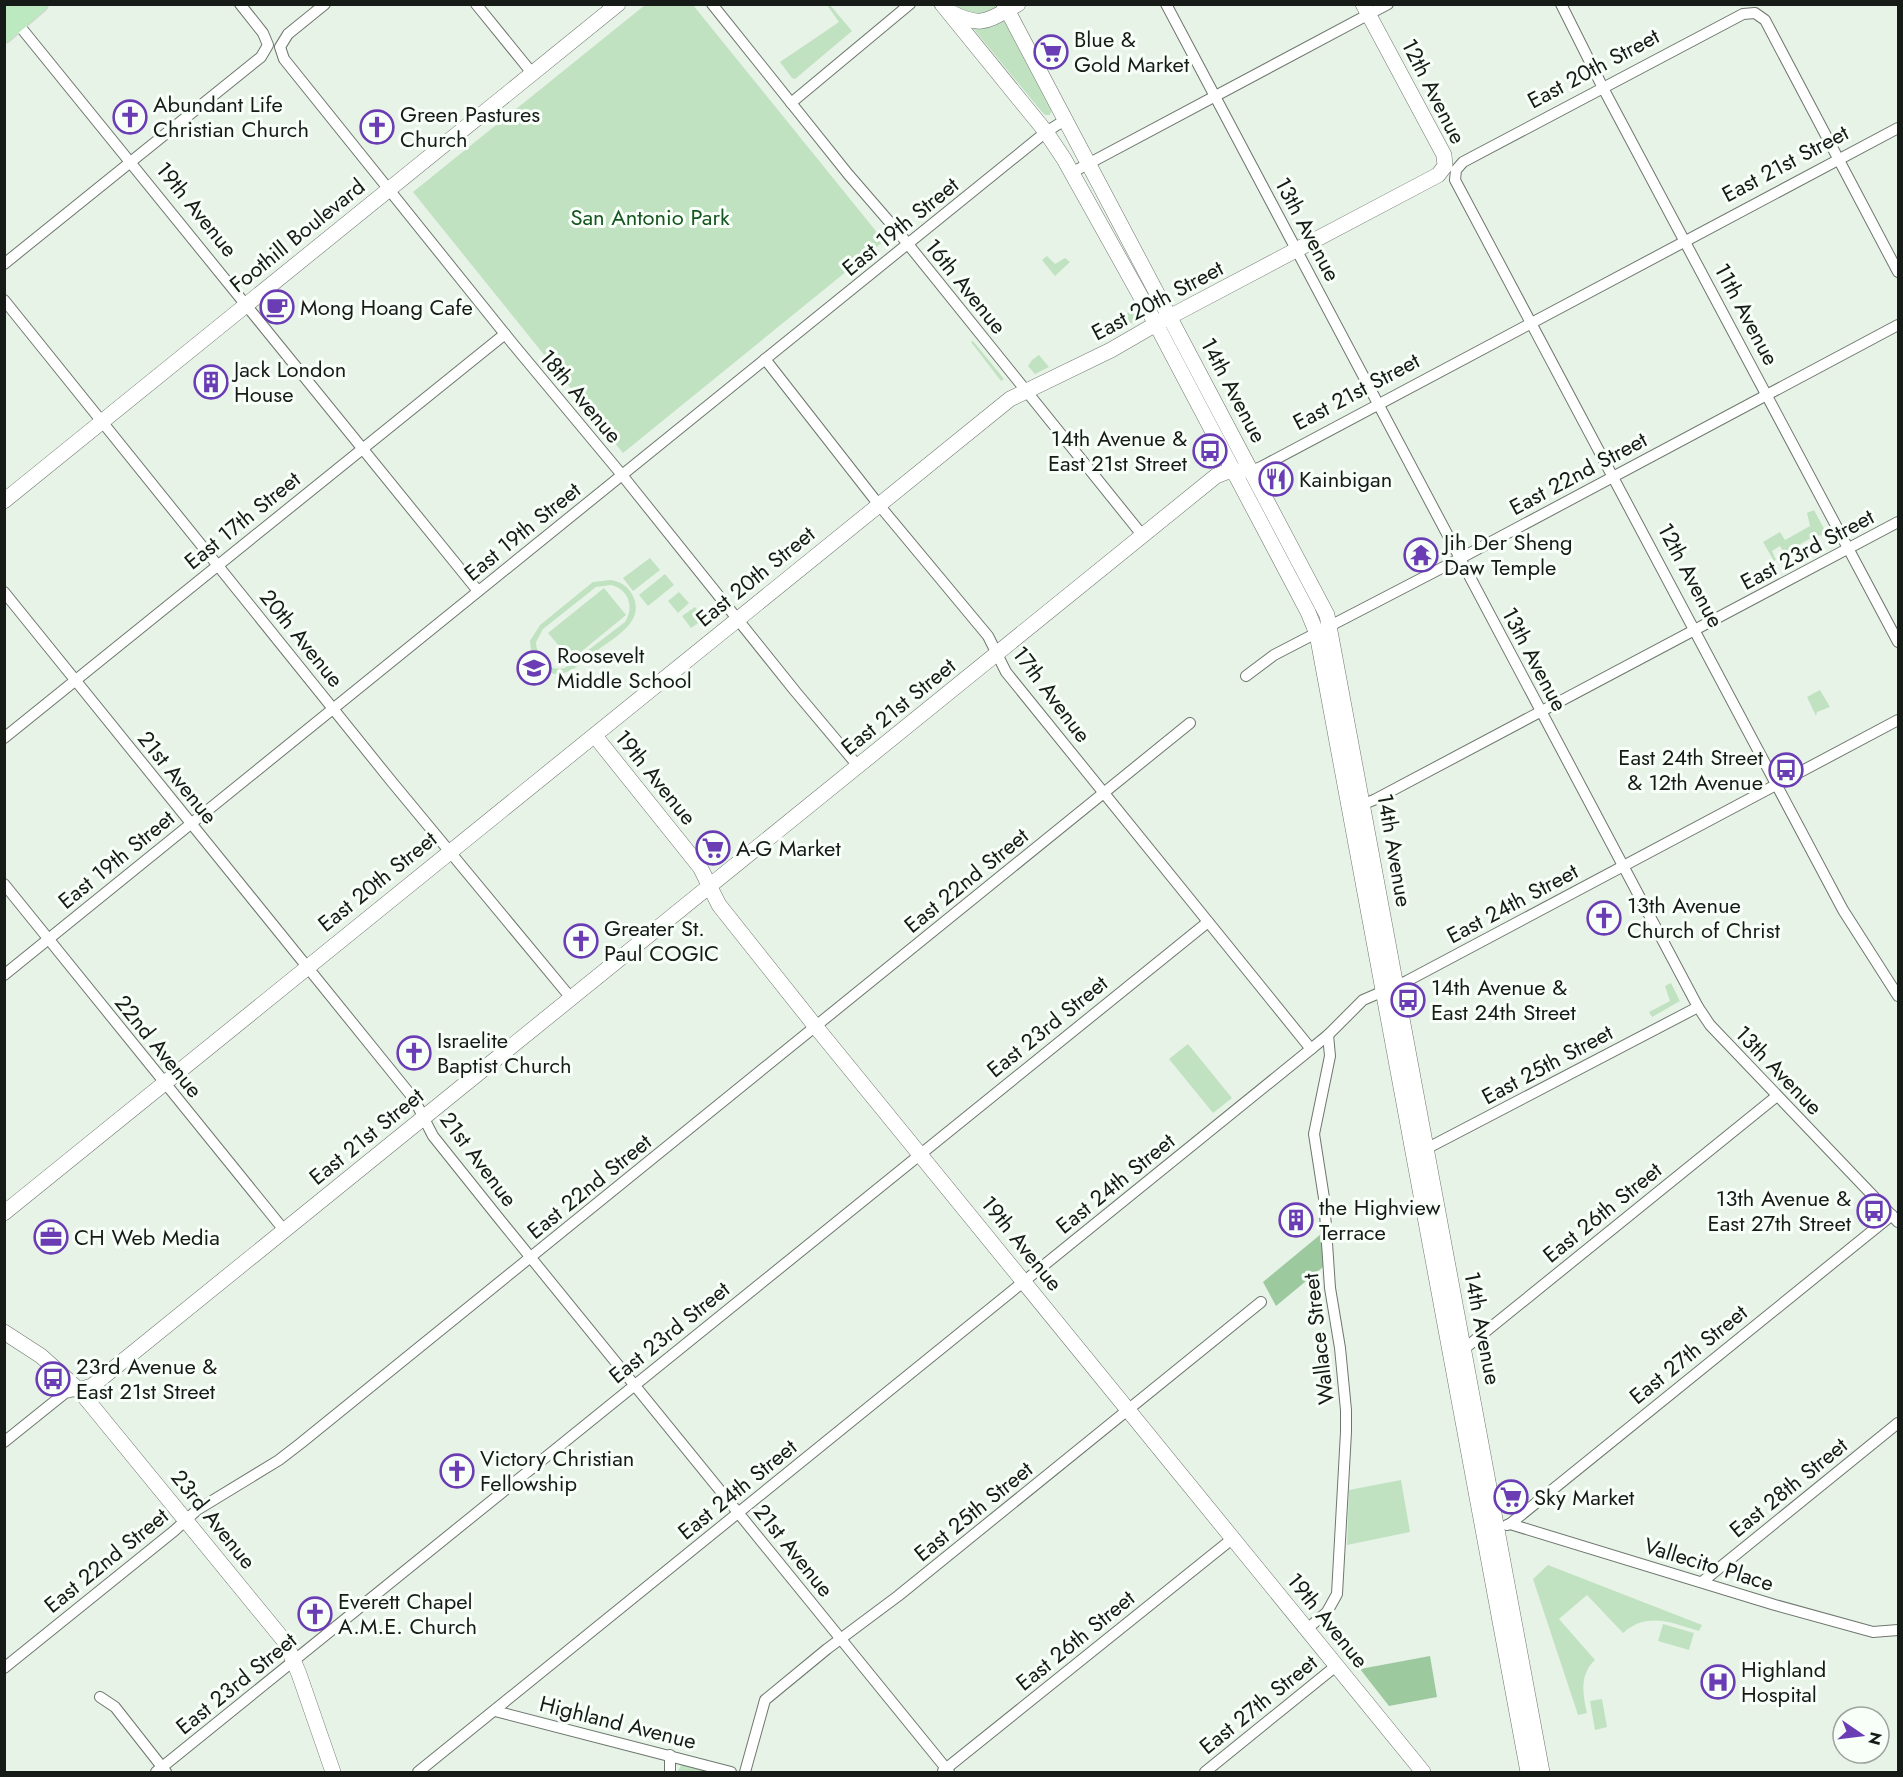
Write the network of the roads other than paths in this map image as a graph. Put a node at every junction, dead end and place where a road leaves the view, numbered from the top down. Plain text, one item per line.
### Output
1 (40, 4) edge
2 (240, 4) edge
3 (325, 4) edge
4 (476, 4) edge
5 (618, 4) edge
6 (712, 4) edge
7 (910, 4) edge
8 (1166, 4) edge
9 (1388, 4) edge
10 (1562, 4) edge
11 (1009, 6) edge
12 (945, 7) edge
13 (1366, 10) edge
14 (12, 14) edge
15 (4, 35) edge
16 (274, 46) junction
17 (532, 73) junction
18 (1604, 88) junction
19 (1216, 96) junction
20 (791, 103) junction
21 (1065, 120) junction
22 (1899, 129) edge
23 (1046, 132) junction
24 (1839, 160) junction
25 (129, 162) junction
26 (1087, 164) junction
27 (1450, 168) junction
28 (1071, 173) junction
29 (390, 189) junction
30 (1686, 241) junction
31 (908, 244) junction
32 (1297, 251) junction
33 (4, 264) edge
34 (1899, 273) edge
35 (4, 300) edge
36 (247, 305) junction
37 (1170, 317) junction
38 (1532, 323) junction
39 (1156, 324) junction
40 (1899, 325) edge
41 (505, 334) junction
42 (765, 359) junction
43 (1027, 392) junction
44 (1768, 394) junction
45 (1378, 404) junction
46 (103, 421) junction
47 (363, 449) junction
48 (1233, 471) junction
49 (1251, 471) junction
50 (622, 475) junction
51 (1612, 477) junction
52 (4, 501) edge
53 (879, 505) junction
54 (1899, 522) edge
55 (1143, 536) junction
56 (1849, 548) junction
57 (1459, 559) junction
58 (218, 564) junction
59 (478, 591) junction
60 (4, 592) edge
61 (738, 619) junction
62 (1323, 630) junction
63 (1695, 630) junction
64 (1899, 642) edge
65 (997, 654) junction
66 (1246, 676) dead end
67 (76, 680) junction
68 (334, 708) junction
69 (1542, 712) junction
70 (1899, 720) edge
71 (1190, 723) dead end
72 (595, 736) junction
73 (4, 738) edge
74 (858, 766) junction
75 (1777, 784) junction
76 (1104, 793) junction
77 (1356, 807) junction
78 (191, 824) junction
79 (450, 852) junction
80 (1623, 866) junction
81 (4, 885) edge
82 (710, 887) junction
83 (1208, 922) junction
84 (48, 938) junction
85 (307, 967) junction
86 (4, 975) edge
87 (1390, 987) junction
88 (1899, 996) edge
89 (571, 998) junction
90 (1698, 1007) junction
91 (816, 1027) junction
92 (1328, 1035) junction
93 (1311, 1049) junction
94 (163, 1083) junction
95 (1777, 1096) junction
96 (423, 1118) junction
97 (1420, 1152) junction
98 (920, 1154) junction
99 (4, 1213) edge
100 (1895, 1219) edge
101 (284, 1230) junction
102 (531, 1257) junction
103 (1024, 1281) junction
104 (1262, 1302) dead end
105 (4, 1332) edge
106 (1457, 1351) junction
107 (635, 1385) junction
108 (79, 1390) junction
109 (1128, 1411) junction
110 (1899, 1423) edge
111 (4, 1442) edge
112 (738, 1513) junction
113 (186, 1520) junction
114 (1497, 1527) junction
115 (1232, 1539) junction
116 (1702, 1582) junction
117 (1307, 1629) junction
118 (1899, 1630) edge
119 (841, 1639) junction
120 (294, 1661) junction
121 (1336, 1666) junction
122 (4, 1668) edge
123 (100, 1697) dead end
124 (495, 1711) junction
125 (670, 1755) junction
126 (162, 1771) edge
127 (946, 1771) edge
128 (333, 1773) edge
129 (418, 1773) edge
130 (670, 1773) edge
131 (731, 1773) edge
132 (746, 1773) edge
133 (1205, 1773) edge
134 (1423, 1773) edge
135 (1528, 1773) edge
136 (1542, 1773) edge

1 - 14 main road
2 - 16 street, 18th Avenue
3 - 16 street
4 - 17 street
5 - 17 street, Foothill Boulevard
6 - 20 street, 16th Avenue
7 - 20 street
8 - 19 street, 13th Avenue
9 - 13 street
10 - 18 street, 11th Avenue
11 - 12 street
11 - 21 street, 14th Avenue
12 - 23 street, 14th Avenue
13 - 19 street
13 - 27 street, 12th Avenue
14 - 15 main road
14 - 25 street, 19th Avenue
16 - 25 street
16 - 29 street, 18th Avenue
17 - 29 street, Foothill Boulevard
18 - 24 street, East 20th Street
18 - 27 street, East 20th Street
18 - 30 street, 11th Avenue
19 - 26 street
19 - 32 street, 13th Avenue
20 - 31 street, 16th Avenue
21 - 23 street, East 19th Street
21 - 26 street, 14th Avenue
22 - 24 street, East 21st Street
23 - 28 street, 14th Avenue
23 - 31 street, East 19th Street
24 - 30 street, East 21st Street
24 - 34 street
25 - 33 street
25 - 36 street, 19th Avenue
26 - 28 street
26 - 37 street, 14th Avenue
27 - 32 street, East 20th Street
27 - 38 street, 12th Avenue
28 - 39 street, 14th Avenue
29 - 36 street, Foothill Boulevard
29 - 41 street, 18th Avenue
30 - 38 street, East 21st Street
30 - 44 street, 11th Avenue
31 - 42 street, East 19th Street
31 - 43 street, 16th Avenue
32 - 37 street, East 20th Street
32 - 45 street, 13th Avenue
35 - 46 street, 20th Avenue
36 - 46 street, Foothill Boulevard
36 - 47 street, 19th Avenue
37 - 39 street, East 20th Street
37 - 49 street, 14th Avenue
38 - 45 street, East 21st Street
38 - 51 street, 12th Avenue
39 - 43 street, East 20th Street
39 - 48 street, 14th Avenue
40 - 44 street, East 22nd Street
41 - 47 street, East 17th Street
41 - 50 street, 18th Avenue
42 - 50 street, East 19th Street
42 - 53 street, 17th Avenue
43 - 53 street, East 20th Street
43 - 55 street, 16th Avenue
44 - 51 street, East 22nd Street
44 - 56 street, 11th Avenue
45 - 49 street, East 21st Street
45 - 57 street, 13th Avenue
46 - 52 street, Foothill Boulevard
46 - 58 street, 20th Avenue
47 - 58 street, East 17th Street
47 - 59 street, 19th Avenue
48 - 49 street, East 21st Street
48 - 55 street, East 21st Street
48 - 62 street, 14th Avenue
49 - 62 street, 14th Avenue
50 - 59 street, East 19th Street
50 - 61 street, 18th Avenue
51 - 57 street, East 22nd Street
51 - 63 street, 12th Avenue
53 - 61 street, East 20th Street
53 - 65 street, 17th Avenue
54 - 56 street, East 23rd Street
55 - 65 street, East 21st Street
56 - 63 street, East 23rd Street
56 - 64 street, 11th Avenue
57 - 62 street, East 22nd Street
57 - 69 street, 13th Avenue
58 - 67 street, East 17th Street
58 - 68 street, 20th Avenue
59 - 68 street, East 19th Street
60 - 67 street, 21st Avenue
61 - 72 street, East 20th Street
61 - 74 street, 18th Avenue
62 - 66 street, East 22nd Street
62 - 77 street, 14th Avenue
63 - 69 street, East 23rd Street
63 - 75 street, 12th Avenue
65 - 74 street, East 21st Street
65 - 76 street, 17th Avenue
67 - 73 street, East 17th Street
67 - 78 street, 21st Avenue
68 - 78 street, East 19th Street
68 - 79 street, 20th Avenue
69 - 77 street, East 23rd Street
69 - 80 street, 13th Avenue
70 - 75 street, East 24th Street
71 - 76 street, East 22nd Street
72 - 79 street, East 20th Street
72 - 82 street, 19th Avenue
74 - 82 street, East 21st Street
75 - 80 street, East 24th Street
75 - 88 street, 12th Avenue
76 - 83 street, 17th Avenue
76 - 91 street, East 22nd Street
77 - 87 street, 14th Avenue
78 - 84 street, East 19th Street
78 - 85 street, 21st Avenue
79 - 85 street, East 20th Street
79 - 89 street, 20th Avenue
80 - 87 street, East 24th Street
80 - 90 street, 13th Avenue
81 - 84 street, 22nd Avenue
82 - 89 street, East 21st Street
82 - 91 street, 19th Avenue
83 - 93 street, 17th Avenue
83 - 98 street, East 23rd Street
84 - 86 street, East 19th Street
84 - 94 street, 22nd Avenue
85 - 94 street, East 20th Street
85 - 96 street, 21st Avenue
87 - 92 street, East 24th Street
87 - 97 street, 14th Avenue
89 - 96 street, East 21st Street
90 - 95 street, 13th Avenue
90 - 97 street, East 25th Street
91 - 98 street, 19th Avenue
91 - 102 street, East 22nd Street
92 - 93 street, East 24th Street
92 - 117 street, Wallace Street
93 - 103 street, East 24th Street
94 - 99 street, East 20th Street
94 - 101 street, 22nd Avenue
95 - 100 street, 13th Avenue
95 - 106 street, East 26th Street
96 - 101 street, East 21st Street
96 - 102 street, 21st Avenue
97 - 106 street, 14th Avenue
98 - 103 street, 19th Avenue
98 - 107 street, East 23rd Street
100 - 114 street, East 27th Street
101 - 108 street, East 21st Street
102 - 107 street, 21st Avenue
102 - 113 street, East 22nd Street
103 - 109 street, 19th Avenue
103 - 112 street, East 24th Street
104 - 109 street, East 25th Street
105 - 108 street, 23rd Avenue
106 - 114 street, 14th Avenue
107 - 112 street, 21st Avenue
107 - 120 street, East 23rd Street
108 - 111 street, East 21st Street
108 - 113 street, 23rd Avenue
109 - 115 street, 19th Avenue
109 - 119 street, East 25th Street
110 - 116 street, East 28th Street
112 - 119 street, 21st Avenue
112 - 124 street, East 24th Street
113 - 120 street, 23rd Avenue
113 - 122 street, East 22nd Street
114 - 116 street, Vallecito Place
114 - 135 street, 14th Avenue
114 - 136 street, 14th Avenue
115 - 117 street, 19th Avenue
115 - 127 street, East 26th Street
116 - 118 street, Vallecito Place
117 - 121 street, 19th Avenue
119 - 127 street, 21st Avenue
119 - 132 street, East 25th Street
120 - 126 street, East 23rd Street
120 - 128 street, 23rd Avenue
121 - 133 street, East 27th Street
121 - 134 street, 19th Avenue
123 - 126 street
124 - 125 street, Highland Avenue
124 - 129 street, East 24th Street
125 - 130 street
125 - 131 street, Highland Avenue

